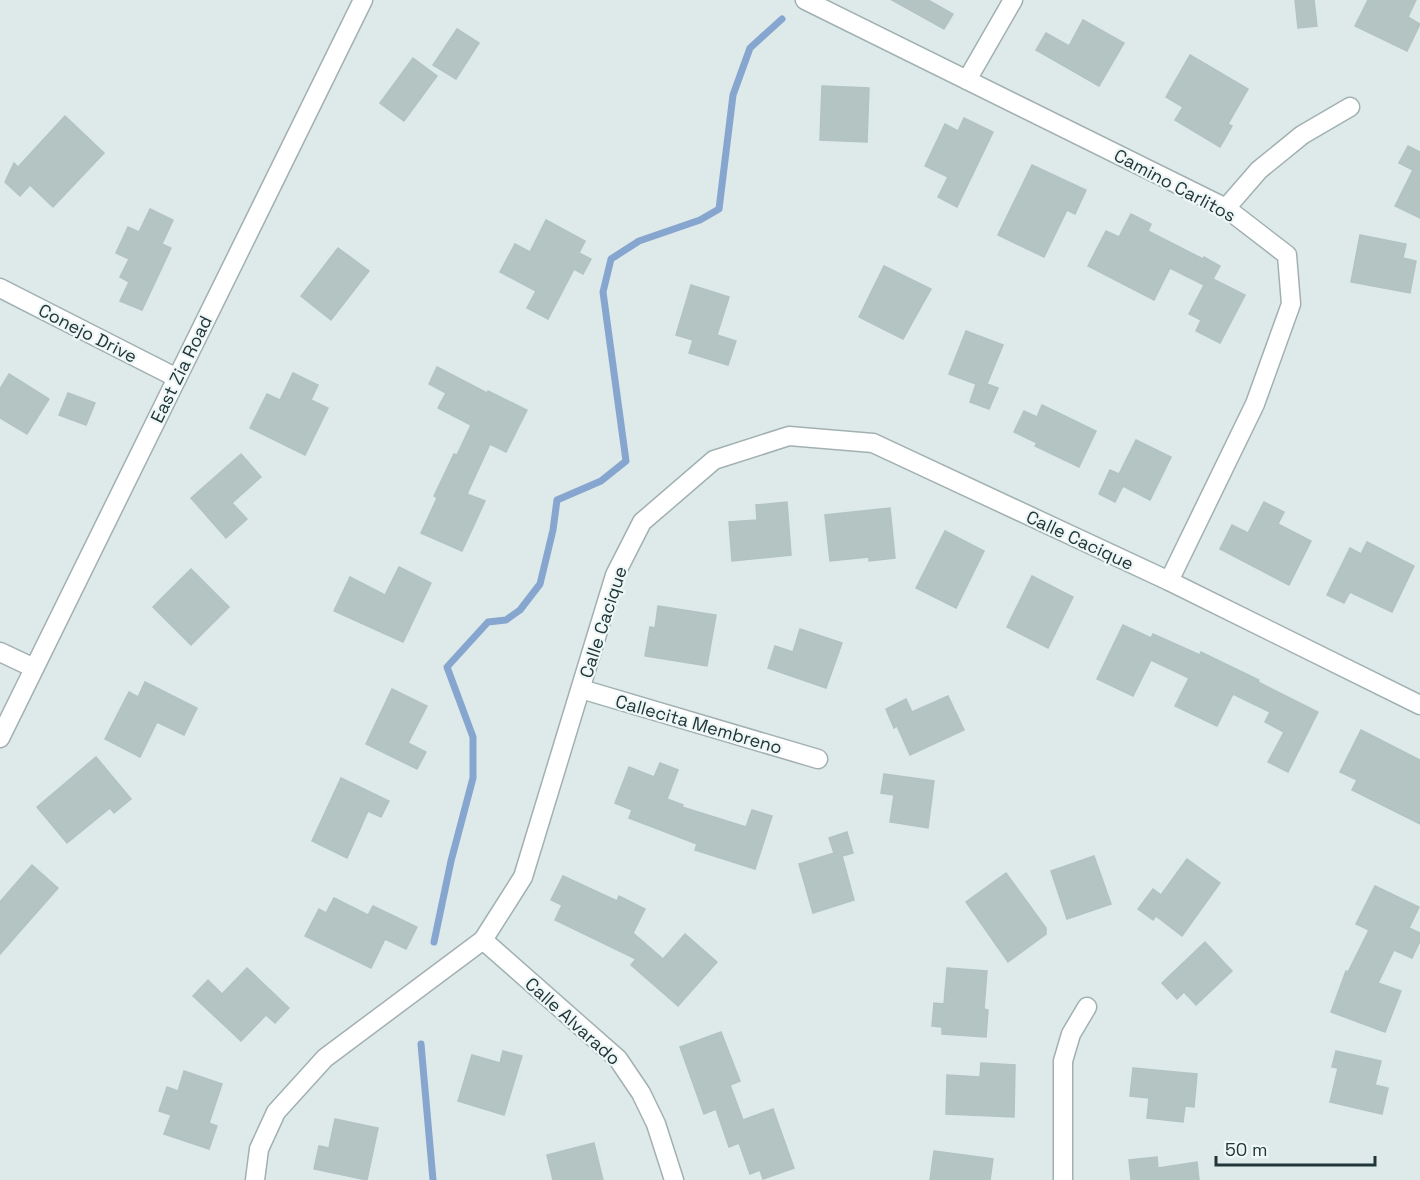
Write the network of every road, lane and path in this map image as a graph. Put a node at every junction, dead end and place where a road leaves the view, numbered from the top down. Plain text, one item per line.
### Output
1 (363, 0) edge
2 (805, 0) edge
3 (1013, 0) edge
4 (967, 80) junction
5 (1350, 107) dead end
6 (1226, 208) junction
7 (0, 288) edge
8 (177, 378) junction
9 (1169, 581) junction
10 (0, 652) edge
11 (34, 668) junction
12 (580, 689) junction
13 (1420, 705) edge
14 (0, 738) edge
15 (818, 759) dead end
16 (483, 940) junction
17 (1087, 1007) dead end
18 (255, 1180) edge
19 (674, 1180) edge
20 (1063, 1180) edge

1 - 8 street, East Zia Road
2 - 4 street, Camino Carlitos
3 - 4 street
4 - 6 street, Camino Carlitos
5 - 6 street
6 - 9 street, Camino Carlitos
7 - 8 street, Conejo Drive
8 - 11 street, East Zia Road
9 - 12 street, Calle Cacique
9 - 13 street, Calle Cacique
10 - 11 street
11 - 14 street, East Zia Road
12 - 15 street, Callecita Membreno
12 - 16 street, Calle Cacique
16 - 18 street, Calle Cacique
16 - 19 street, Calle Alvarado
17 - 20 street

